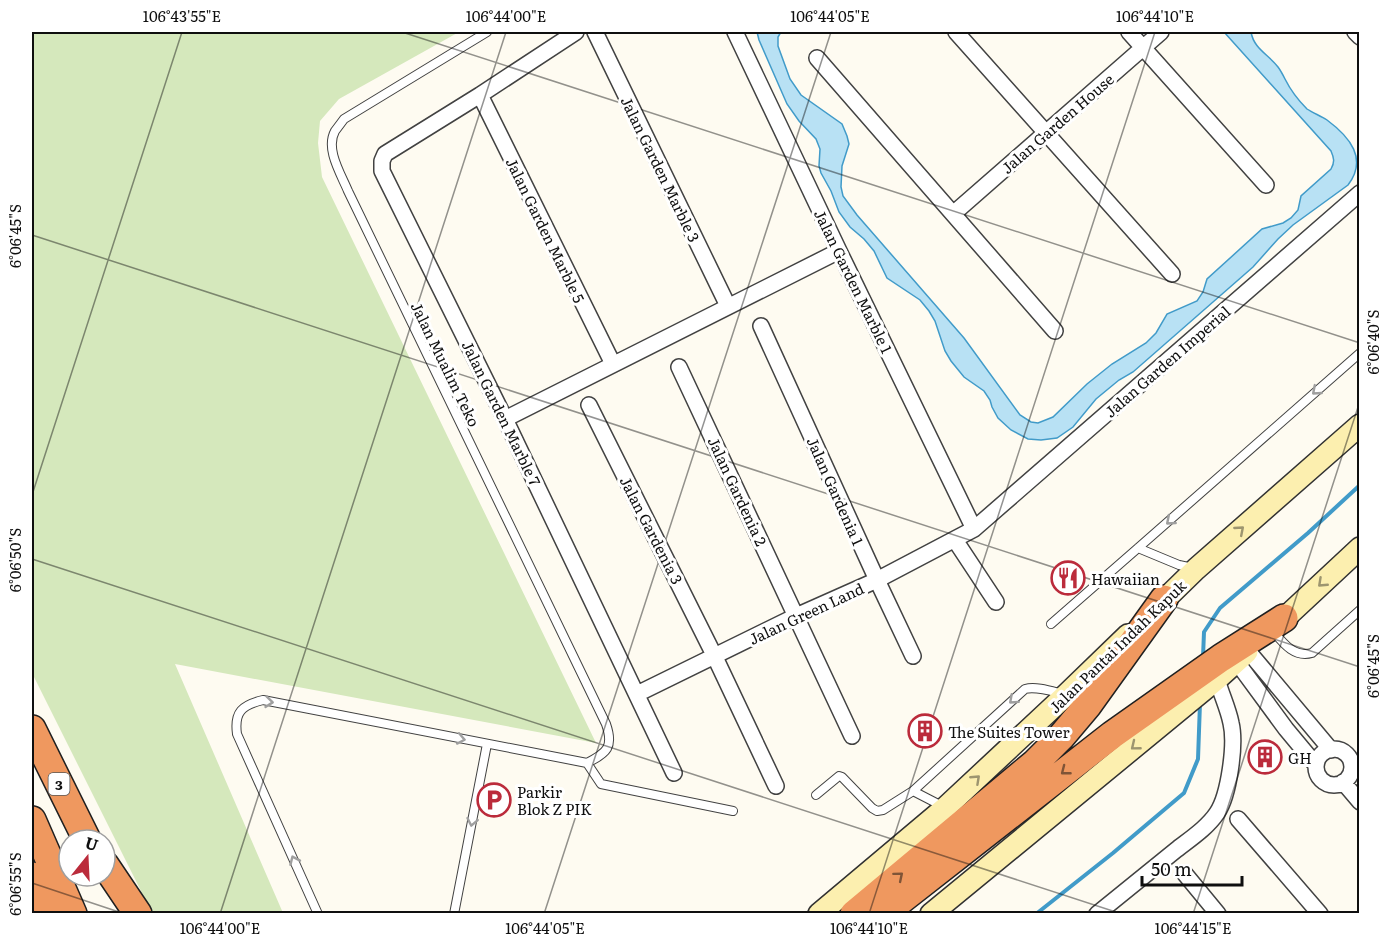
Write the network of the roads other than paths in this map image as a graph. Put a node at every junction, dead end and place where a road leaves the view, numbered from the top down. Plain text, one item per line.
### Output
1 (487, 32) edge
2 (576, 32) edge
3 (595, 32) edge
4 (735, 32) edge
5 (956, 32) edge
6 (1129, 32) edge
7 (1161, 32) edge
8 (1355, 32) edge
9 (1359, 37) edge
10 (1143, 48) junction
11 (817, 58) dead end
12 (480, 95) junction
13 (1045, 133) junction
14 (1266, 185) dead end
15 (1359, 193) edge
16 (953, 214) junction
17 (839, 251) junction
18 (1172, 273) dead end
19 (728, 306) junction
20 (761, 326) dead end
21 (1055, 331) dead end
22 (1359, 353) edge
23 (613, 364) junction
24 (679, 367) dead end
25 (589, 405) dead end
26 (505, 419) junction
27 (1359, 425) edge
28 (974, 529) junction
29 (955, 540) junction
30 (1138, 548) junction
31 (1359, 548) edge
32 (1196, 569) junction
33 (877, 580) junction
34 (1164, 599) junction
35 (996, 602) dead end
36 (1359, 610) edge
37 (796, 616) junction
38 (1050, 624) dead end
39 (1280, 631) junction
40 (714, 655) junction
41 (913, 656) dead end
42 (1221, 668) junction
43 (637, 694) junction
44 (1067, 694) junction
45 (32, 729) edge
46 (852, 736) dead end
47 (487, 744) junction
48 (1331, 750) junction
49 (1355, 756) edge
50 (587, 763) junction
51 (1316, 765) junction
52 (674, 773) dead end
53 (1343, 782) junction
54 (776, 786) dead end
55 (913, 791) junction
56 (816, 795) dead end
57 (1359, 802) edge
58 (945, 808) junction
59 (733, 811) dead end
60 (1238, 819) dead end
61 (32, 820) edge
62 (82, 828) edge
63 (1185, 874) dead end
64 (32, 876) edge
65 (117, 883) edge
66 (108, 888) edge
67 (48, 914) edge
68 (72, 914) edge
69 (120, 914) edge
70 (138, 914) edge
71 (318, 914) edge
72 (454, 914) edge
73 (819, 914) edge
74 (854, 914) edge
75 (883, 914) edge
76 (931, 914) edge
77 (1097, 914) edge
78 (1218, 914) edge
79 (1320, 914) edge

1 - 50 lane, Jalan Mualim Teko
2 - 12 street, Jalan Garden Marble 7
3 - 19 street, Jalan Garden Marble 3
4 - 17 street, Jalan Garden Marble 1
5 - 13 street
6 - 10 street
7 - 10 street, Jalan Garden House
8 - 9 street
10 - 13 street, Jalan Garden House
10 - 14 street
11 - 16 street
12 - 23 street, Jalan Garden Marble 5
12 - 26 street, Jalan Garden Marble 7
13 - 16 street, Jalan Garden House
13 - 18 street
15 - 28 street, Jalan Garden Imperial
16 - 21 street
17 - 19 street
17 - 28 street, Jalan Garden Marble 1
19 - 23 street
20 - 33 street, Jalan Gardenia 1
22 -> 30 lane
23 - 26 street
24 - 37 street, Jalan Gardenia 2
25 - 40 street, Jalan Gardenia 3
26 - 43 street, Jalan Garden Marble 7
32 -> 27 main road, Jalan Pantai Indah Kapuk
28 - 29 street, Jalan Green Land
29 - 33 street, Jalan Green Land
29 - 35 street
30 - 32 lane
30 - 38 lane
31 -> 39 main road
32 - 34 main road, Jalan Pantai Indah Kapuk
33 - 37 street, Jalan Green Land
33 - 41 street, Jalan Gardenia 1
34 - 44 main road, Jalan Pantai Indah Kapuk
74 -> 34 highway
36 - 39 lane
37 - 40 street, Jalan Green Land
37 - 46 street, Jalan Gardenia 2
39 - 42 highway
40 - 43 street, Jalan Green Land
40 - 54 street, Jalan Gardenia 3
42 - 48 street
42 - 51 street
42 -> 75 highway
42 -> 76 main road
42 - 77 street
43 - 52 street, Jalan Garden Marble 7
44 -> 55 lane
58 -> 44 main road, Jalan Pantai Indah Kapuk
45 - 62 highway, 3
47 - 50 lane
71 -> 47 lane
47 -> 72 lane
48 - 49 street
48 - 51 street
49 - 53 street
50 - 59 lane
51 - 53 street
53 - 57 street
55 - 56 lane
55 - 58 lane
58 - 73 main road, Jalan Pantai Indah Kapuk
60 - 79 street
61 - 68 highway
63 - 78 street
64 - 67 highway
65 - 70 highway
66 - 69 highway

